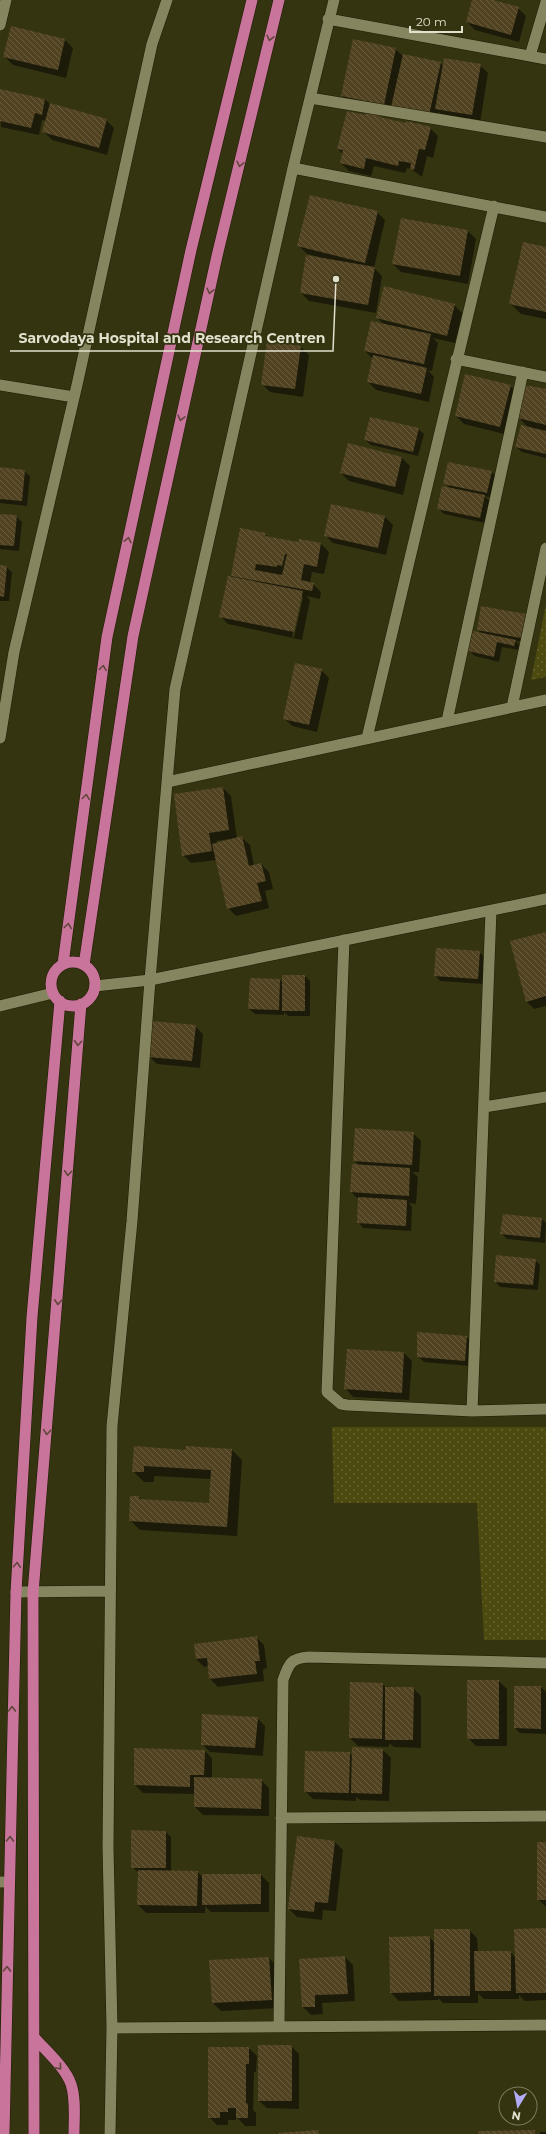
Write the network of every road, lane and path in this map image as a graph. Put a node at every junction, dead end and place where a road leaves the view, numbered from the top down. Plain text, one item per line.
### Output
1 (6, 0) edge
2 (167, 0) edge
3 (252, 0) edge
4 (280, 0) edge
5 (334, 0) edge
6 (546, 2) edge
7 (328, 19) junction
8 (0, 25) edge
9 (530, 56) junction
10 (546, 60) edge
11 (310, 98) junction
12 (546, 137) edge
13 (293, 168) junction
14 (494, 206) junction
15 (546, 216) edge
16 (456, 359) junction
17 (523, 372) junction
18 (546, 377) edge
19 (0, 385) edge
20 (74, 398) junction
21 (546, 548) edge
22 (546, 700) edge
23 (512, 707) junction
24 (2, 714) edge
25 (447, 721) junction
26 (0, 738) edge
27 (367, 738) junction
28 (167, 782) junction
29 (546, 899) edge
30 (491, 911) junction
31 (344, 940) junction
32 (63, 964) junction
33 (84, 965) junction
34 (150, 980) junction
35 (95, 986) junction
36 (57, 997) junction
37 (81, 1004) junction
38 (0, 1006) edge
39 (546, 1097) edge
40 (484, 1107) junction
41 (546, 1409) edge
42 (472, 1411) junction
43 (110, 1591) junction
44 (16, 1592) junction
45 (33, 1593) junction
46 (546, 1663) edge
47 (546, 1816) edge
48 (281, 1818) junction
49 (5, 1882) edge
50 (546, 2025) edge
51 (280, 2026) junction
52 (112, 2028) junction
53 (34, 2037) junction
54 (3, 2048) edge
55 (4, 2134) edge
56 (34, 2134) edge
57 (74, 2134) edge
58 (110, 2134) edge

1 - 8 street
2 - 20 street
32 -> 3 highway
4 -> 33 highway
5 - 7 street
6 - 9 street
7 - 9 street
7 - 11 street
9 - 10 street
11 - 12 street
11 - 13 street
13 - 14 street
13 - 28 street
14 - 15 street
14 - 16 street
16 - 17 street
16 - 27 street
17 - 18 street
17 - 25 street
19 - 20 street
20 - 24 street
21 - 23 street
22 - 23 street
23 - 25 street
24 - 26 street
25 - 27 street
27 - 28 street
28 - 34 street
29 - 30 street
30 - 31 street
30 - 40 street
31 - 34 street
31 - 42 street
32 - 33 highway
32 - 36 highway
33 - 35 highway
34 - 35 street
34 - 43 street
35 - 37 highway
36 - 37 highway
36 - 38 street
44 -> 36 highway
37 -> 45 highway
39 - 40 street
40 - 42 street
41 - 42 street
43 - 45 street
43 - 52 street
44 - 45 street
49 -> 44 highway
45 - 53 highway
46 - 48 street
47 - 48 street
48 - 51 street
54 -> 49 highway
50 - 51 street
51 - 52 street
52 - 58 street
53 - 56 highway
53 -> 57 highway
54 - 55 highway

